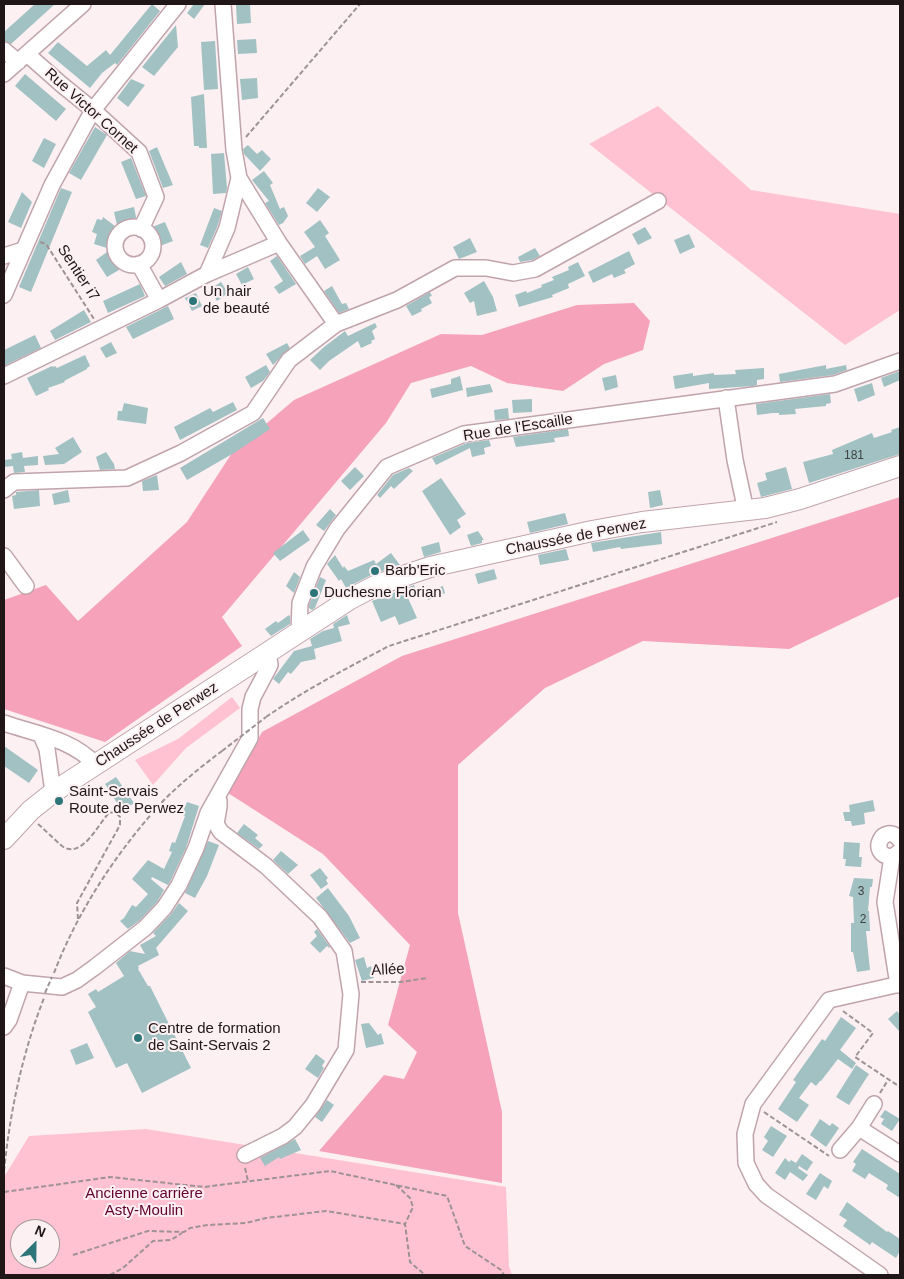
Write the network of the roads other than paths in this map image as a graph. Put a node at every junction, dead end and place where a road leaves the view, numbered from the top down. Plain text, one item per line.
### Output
1 (82, 4) edge
2 (178, 4) edge
3 (223, 4) edge
4 (4, 50) edge
5 (23, 58) junction
6 (4, 74) edge
7 (93, 110) junction
8 (239, 178) junction
9 (658, 201) dead end
10 (231, 211) junction
11 (262, 214) junction
12 (141, 229) junction
13 (223, 237) junction
14 (279, 243) junction
15 (26, 244) junction
16 (257, 252) junction
17 (4, 256) edge
18 (236, 262) junction
19 (139, 264) junction
20 (207, 274) junction
21 (4, 296) edge
22 (158, 300) junction
23 (336, 324) junction
24 (900, 361) edge
25 (4, 376) edge
26 (726, 398) junction
27 (900, 466) edge
28 (4, 490) edge
29 (746, 511) junction
30 (4, 546) edge
31 (4, 551) edge
32 (4, 556) edge
33 (26, 586) dead end
34 (299, 632) junction
35 (268, 653) junction
36 (4, 723) edge
37 (41, 735) junction
38 (96, 764) junction
39 (55, 792) junction
40 (218, 794) junction
41 (4, 840) edge
42 (900, 840) edge
43 (896, 854) edge
44 (4, 976) edge
45 (22, 983) junction
46 (899, 985) edge
47 (4, 1027) edge
48 (874, 1104) road end
49 (858, 1128) junction
50 (840, 1150) road end
51 (900, 1154) edge
52 (245, 1155) dead end
53 (880, 1275) edge

1 - 5 street
2 - 7 street
3 - 8 street
4 - 5 street, Rue Victor Cornet
5 - 6 street
5 - 7 street, Rue Victor Cornet
7 - 12 street, Rue Victor Cornet
7 - 15 street
8 - 10 street
8 - 11 street
9 - 23 street
10 - 11 street
10 - 13 street
11 - 14 street
11 - 16 street
12 - 19 street
12 - 19 street
13 - 18 street
13 - 20 street
14 - 16 street
14 - 23 street
15 - 17 street
15 - 21 street
16 - 18 street
18 - 20 street
19 - 22 street
20 - 22 street
22 - 25 street
23 - 28 street
24 - 26 street, Rue de l'Escaille
26 - 29 street
26 - 34 street, Rue de l'Escaille
27 - 29 main road, Chaussée de Perwez
29 - 34 main road, Chaussée de Perwez
30 - 31 street
32 - 33 street
34 - 35 main road, Chaussée de Perwez
35 - 38 main road, Chaussée de Perwez
35 - 40 street
36 - 37 street
37 - 38 street
37 - 39 street
38 - 39 main road, Chaussée de Perwez
39 - 41 main road, Chaussée de Perwez
40 - 45 street
40 - 52 street
42 - 43 street
43 - 46 street
44 - 45 street
45 - 47 street
46 - 53 street
48 - 49 street
49 - 50 street
49 - 51 street

